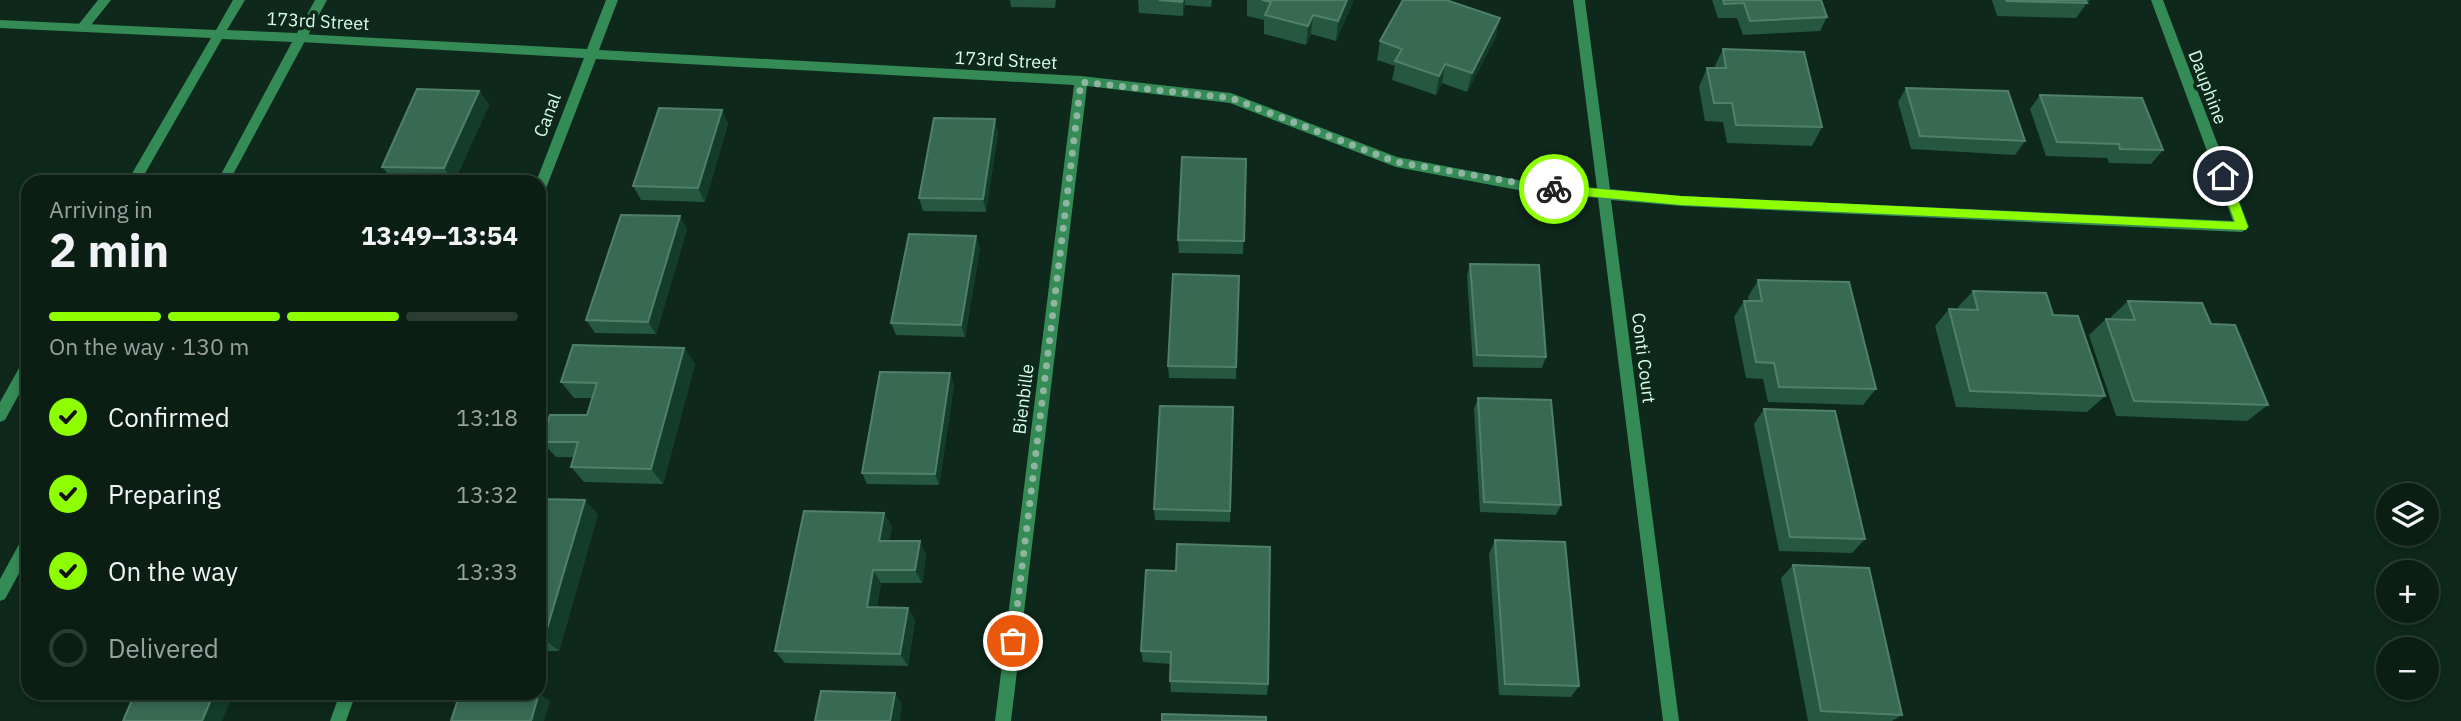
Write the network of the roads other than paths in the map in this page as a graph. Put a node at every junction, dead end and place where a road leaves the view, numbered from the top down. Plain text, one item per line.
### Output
1 (105, 0) edge
2 (239, 0) edge
3 (321, 0) edge
4 (612, 0) edge
5 (1579, 0) edge
6 (2157, 0) edge
7 (0, 24) edge
8 (83, 27) junction
9 (220, 33) junction
10 (300, 38) junction
11 (591, 53) junction
12 (1081, 82) junction
13 (137, 175) edge
14 (227, 175) edge
15 (545, 175) edge
16 (1604, 194) junction
17 (2242, 227) joint
18 (21, 378) edge
19 (0, 416) edge
20 (21, 555) edge
21 (0, 594) edge
22 (346, 700) edge
23 (338, 721) edge
24 (1003, 721) edge
25 (1671, 721) edge

1 - 8 street
2 - 9 street
3 - 10 street
4 - 11 street
5 - 16 street, Conti Court
6 - 17 street, Dauphine
7 - 8 street, 173rd Street
8 - 9 street, 173rd Street
9 - 10 street, 173rd Street
9 - 13 street
10 - 11 street, 173rd Street
10 - 14 street
11 - 12 street, 173rd Street
11 - 15 street, Canal
12 - 16 street, 173rd Street
12 - 24 street, Bienbille
16 - 17 street, 173rd Street
16 - 25 street, Conti Court
18 - 19 street
20 - 21 street
22 - 23 street

